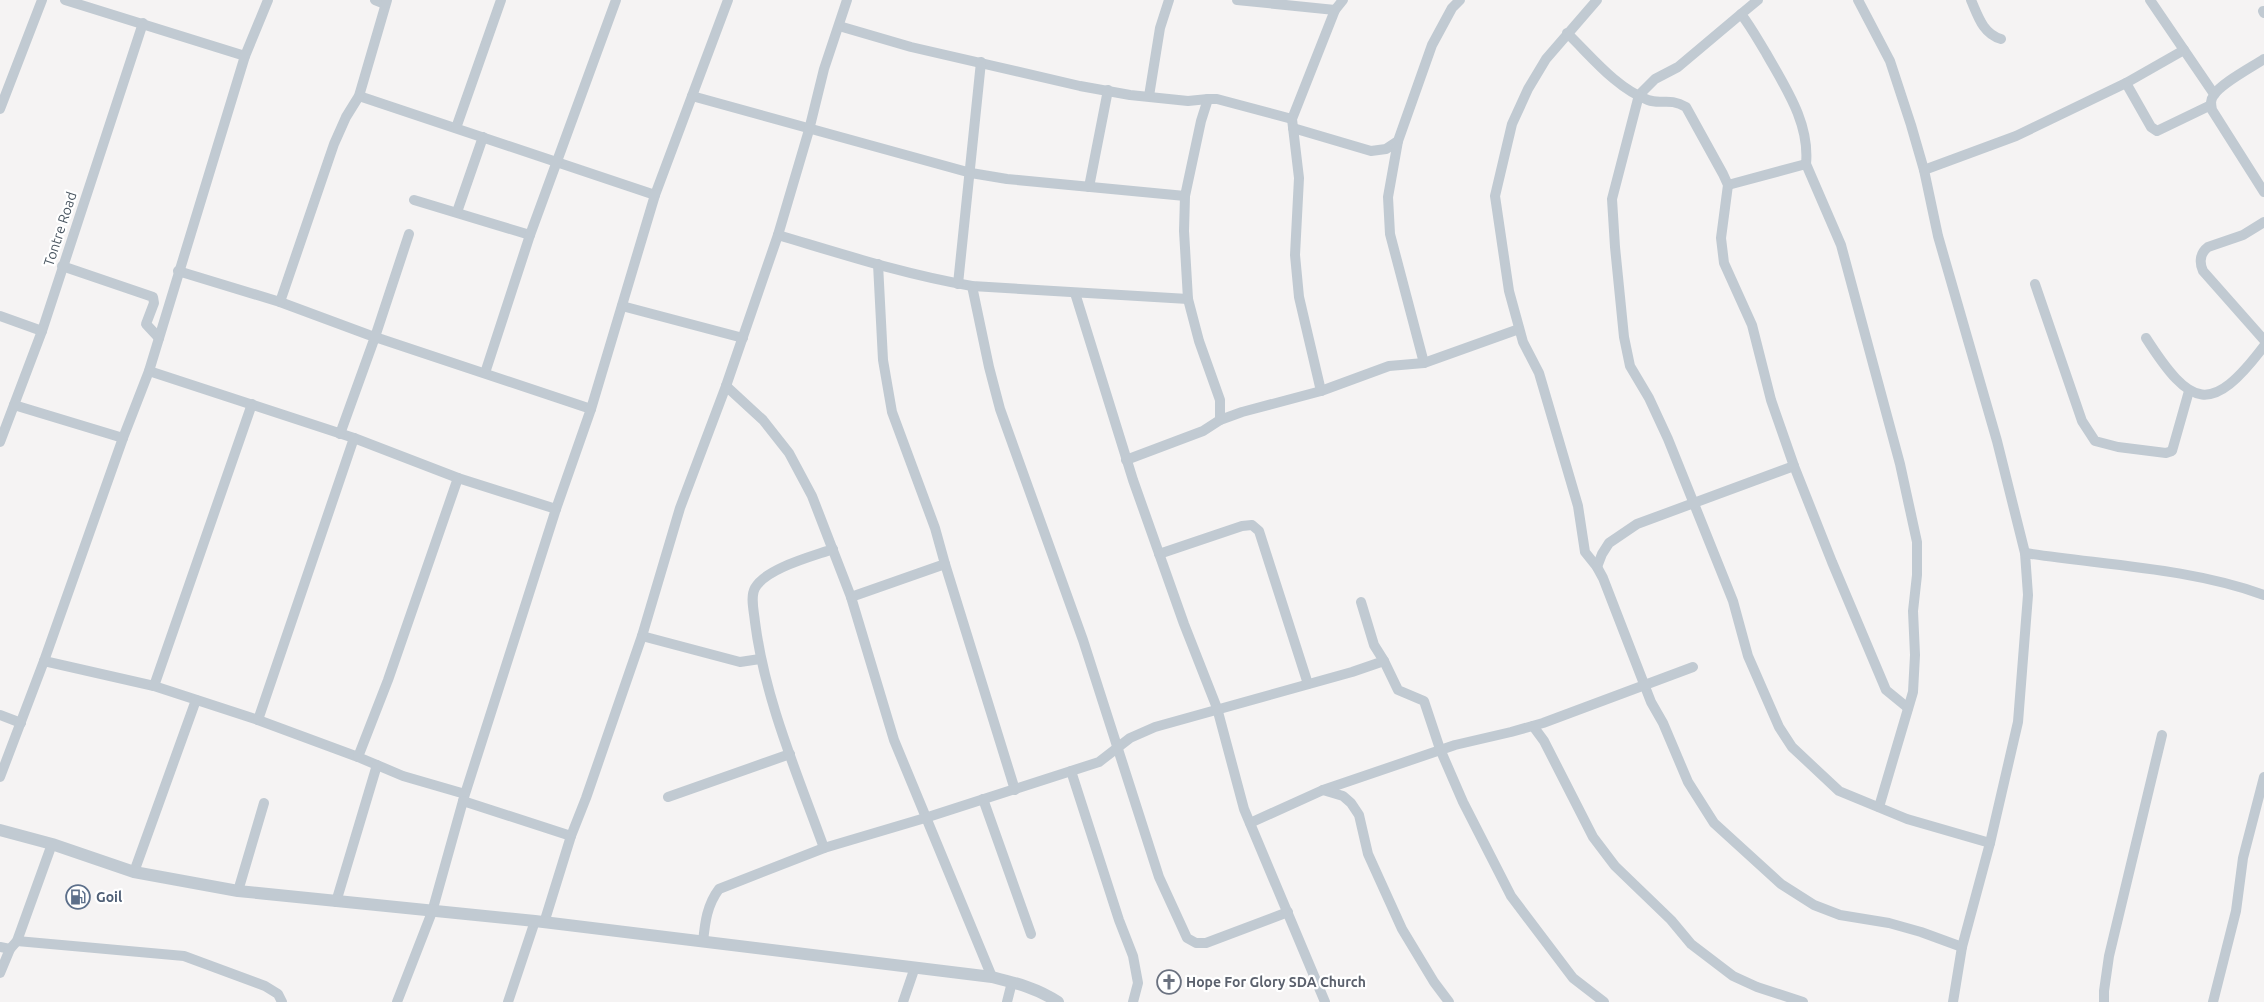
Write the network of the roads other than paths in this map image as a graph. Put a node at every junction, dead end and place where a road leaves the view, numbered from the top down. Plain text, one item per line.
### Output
1 (42, 0) edge
2 (65, 0) edge
3 (268, 0) edge
4 (375, 0) edge
5 (501, 0) edge
6 (616, 0) edge
7 (728, 0) edge
8 (847, 0) edge
9 (1169, 0) edge
10 (1237, 0) edge
11 (1343, 0) edge
12 (1460, 0) edge
13 (1597, 0) edge
14 (1758, 0) edge
15 (1858, 0) edge
16 (1971, 0) edge
17 (2150, 0) edge
18 (386, 2) edge
19 (1335, 10) junction
20 (1741, 14) junction
21 (143, 23) junction
22 (839, 26) junction
23 (1567, 33) junction
24 (2001, 39) dead end
25 (2184, 50) junction
26 (245, 56) junction
27 (2264, 60) edge
28 (981, 62) junction
29 (2126, 83) junction
30 (4, 88) edge
31 (1108, 90) junction
32 (2214, 94) junction
33 (360, 96) junction
34 (692, 96) junction
35 (1149, 96) junction
36 (1639, 96) junction
37 (1208, 99) junction
38 (2211, 105) junction
39 (0, 109) edge
40 (1293, 124) junction
41 (456, 128) junction
42 (808, 130) junction
43 (482, 137) junction
44 (1398, 141) junction
45 (556, 162) junction
46 (1806, 164) junction
47 (1924, 170) junction
48 (971, 173) junction
49 (1728, 185) junction
50 (1089, 186) junction
51 (2264, 192) edge
52 (655, 195) junction
53 (1185, 196) junction
54 (414, 200) dead end
55 (457, 212) junction
56 (2264, 222) edge
57 (410, 234) dead end
58 (530, 235) junction
59 (778, 235) junction
60 (878, 264) junction
61 (62, 266) junction
62 (178, 271) junction
63 (958, 284) junction
64 (2035, 284) dead end
65 (972, 286) junction
66 (1075, 293) junction
67 (1188, 298) junction
68 (280, 302) junction
69 (622, 306) junction
70 (0, 316) edge
71 (1519, 329) junction
72 (42, 331) junction
73 (375, 337) junction
74 (159, 338) junction
75 (743, 338) junction
76 (2146, 338) dead end
77 (2264, 340) edge
78 (2264, 346) edge
79 (1424, 362) junction
80 (149, 371) junction
81 (485, 373) junction
82 (726, 386) junction
83 (1321, 390) junction
84 (2189, 391) junction
85 (252, 404) junction
86 (14, 405) junction
87 (591, 409) junction
88 (1220, 420) junction
89 (2, 426) edge
90 (340, 434) junction
91 (123, 438) junction
92 (354, 438) junction
93 (0, 442) edge
94 (1126, 460) junction
95 (1794, 466) junction
96 (458, 478) junction
97 (1693, 504) junction
98 (556, 509) junction
99 (833, 549) junction
100 (2025, 553) junction
101 (1159, 554) junction
102 (945, 564) junction
103 (1597, 567) junction
104 (2264, 595) edge
105 (851, 597) junction
106 (1361, 602) dead end
107 (642, 636) junction
108 (760, 659) junction
109 (44, 661) junction
110 (1384, 661) junction
111 (1693, 668) dead end
112 (1308, 684) junction
113 (154, 686) junction
114 (1644, 687) junction
115 (196, 700) junction
116 (1217, 708) junction
117 (1908, 708) junction
118 (0, 715) edge
119 (258, 720) junction
120 (21, 723) junction
121 (1533, 726) junction
122 (2162, 735) dead end
123 (1117, 749) junction
124 (1440, 749) junction
125 (790, 754) junction
126 (358, 757) junction
127 (377, 765) junction
128 (1071, 771) junction
129 (0, 777) edge
130 (2264, 777) edge
131 (1014, 790) junction
132 (1323, 790) junction
133 (464, 797) junction
134 (668, 798) dead end
135 (983, 799) junction
136 (264, 803) dead end
137 (1879, 807) junction
138 (925, 818) junction
139 (1250, 823) junction
140 (0, 830) edge
141 (570, 836) junction
142 (1990, 843) junction
143 (52, 844) junction
144 (824, 848) junction
145 (134, 872) junction
146 (238, 891) junction
147 (336, 902) junction
148 (432, 912) junction
149 (1288, 912) junction
150 (540, 922) junction
151 (1032, 934) dead end
152 (704, 942) junction
153 (9, 946) edge
154 (1962, 947) junction
155 (915, 967) junction
156 (0, 973) edge
157 (992, 977) junction
158 (1012, 982) junction
159 (282, 1002) edge
160 (397, 1002) edge
161 (508, 1002) edge
162 (903, 1002) edge
163 (1007, 1002) edge
164 (1058, 1002) edge
165 (1133, 1002) edge
166 (1325, 1002) edge
167 (1449, 1002) edge
168 (1604, 1002) edge
169 (1803, 1002) edge
170 (1953, 1002) edge
171 (2104, 1002) edge
172 (2213, 1002) edge

1 - 30 street
2 - 21 street
3 - 26 street
4 - 18 street
5 - 41 street
6 - 45 street
7 - 34 street
8 - 22 street
9 - 35 street
10 - 19 street
11 - 19 street
12 - 44 street
13 - 23 street
14 - 20 street
15 - 47 street
16 - 24 street
17 - 25 street
18 - 33 street
19 - 40 street
20 - 36 street
20 - 46 street
21 - 26 street
21 - 61 street, Tontre Road
22 - 28 street
22 - 42 street
23 - 36 street
23 - 71 street
25 - 29 street
25 - 32 street
26 - 62 street
27 - 32 street
28 - 31 street
28 - 48 street
29 - 38 street
29 - 47 street
30 - 39 street
31 - 35 street
31 - 50 street
32 - 38 street
33 - 41 street
33 - 68 street
34 - 42 street
34 - 52 street
35 - 37 street
36 - 49 street
36 - 97 street
37 - 40 street
37 - 53 street
38 - 51 street
40 - 44 street
40 - 83 street
41 - 43 street
42 - 48 street
42 - 59 street
43 - 45 street
43 - 55 street
44 - 79 street
45 - 52 street
45 - 58 street
46 - 49 street
46 - 117 street
47 - 100 street
48 - 50 street
48 - 63 street
49 - 95 street
50 - 53 street
52 - 69 street
53 - 67 street
54 - 55 street
55 - 58 street
56 - 77 street
57 - 73 street
58 - 81 street
59 - 60 street
59 - 75 street
60 - 63 street
60 - 102 street
61 - 72 street, Tontre Road
61 - 74 street
62 - 68 street
62 - 74 street
63 - 65 street
64 - 84 street
65 - 66 street
65 - 123 street
66 - 67 street
66 - 94 street
67 - 88 street
68 - 73 street
69 - 75 street
69 - 87 street
70 - 72 street
71 - 79 street
71 - 103 street
72 - 86 street, Tontre Road
73 - 81 street
73 - 90 street
74 - 80 street
75 - 82 street
76 - 84 street
78 - 84 street
79 - 83 street
80 - 85 street
80 - 91 street
81 - 87 street
82 - 99 street
82 - 107 street
83 - 88 street
85 - 90 street
85 - 113 street
86 - 89 street, Tontre Road
86 - 91 street
87 - 98 street
88 - 94 street
89 - 93 street, Tontre Road
90 - 92 street
91 - 109 street
92 - 96 street
92 - 119 street
94 - 101 street
95 - 97 street
95 - 117 street
96 - 98 street
96 - 126 street
97 - 103 street
97 - 137 street
98 - 133 street
99 - 105 street
99 - 108 street
100 - 104 street
100 - 142 street
101 - 112 street
101 - 116 street
102 - 105 street
102 - 131 street
103 - 114 street
105 - 138 street
106 - 110 street
107 - 108 street
107 - 141 street
108 - 125 street
109 - 113 street
109 - 120 street
110 - 112 street
110 - 124 street
111 - 114 street
112 - 116 street
113 - 115 street
114 - 121 street
114 - 154 street
115 - 119 street
115 - 145 street
116 - 123 street
116 - 139 street
117 - 137 street
118 - 120 street
119 - 126 street
120 - 129 street
121 - 124 street
121 - 169 street
122 - 171 street
123 - 128 street
123 - 149 street
124 - 132 street
124 - 168 street
125 - 134 street
125 - 144 street
126 - 127 street
127 - 133 street
127 - 147 street
128 - 131 street
128 - 165 street
130 - 172 street
131 - 135 street
132 - 139 street
132 - 167 street
133 - 141 street
133 - 148 street
135 - 138 street
135 - 151 street
136 - 146 street
137 - 142 street
138 - 144 street
138 - 157 street
139 - 149 street
140 - 143 street
141 - 150 street
142 - 154 street
143 - 145 street
143 - 153 street
144 - 152 street
145 - 146 street
146 - 147 street
147 - 148 street
148 - 150 street
148 - 160 street
149 - 166 street
150 - 152 street
150 - 161 street
152 - 155 street
153 - 156 street
153 - 159 street
154 - 170 street
155 - 157 street
155 - 162 street
157 - 158 street
158 - 163 street
158 - 164 street

